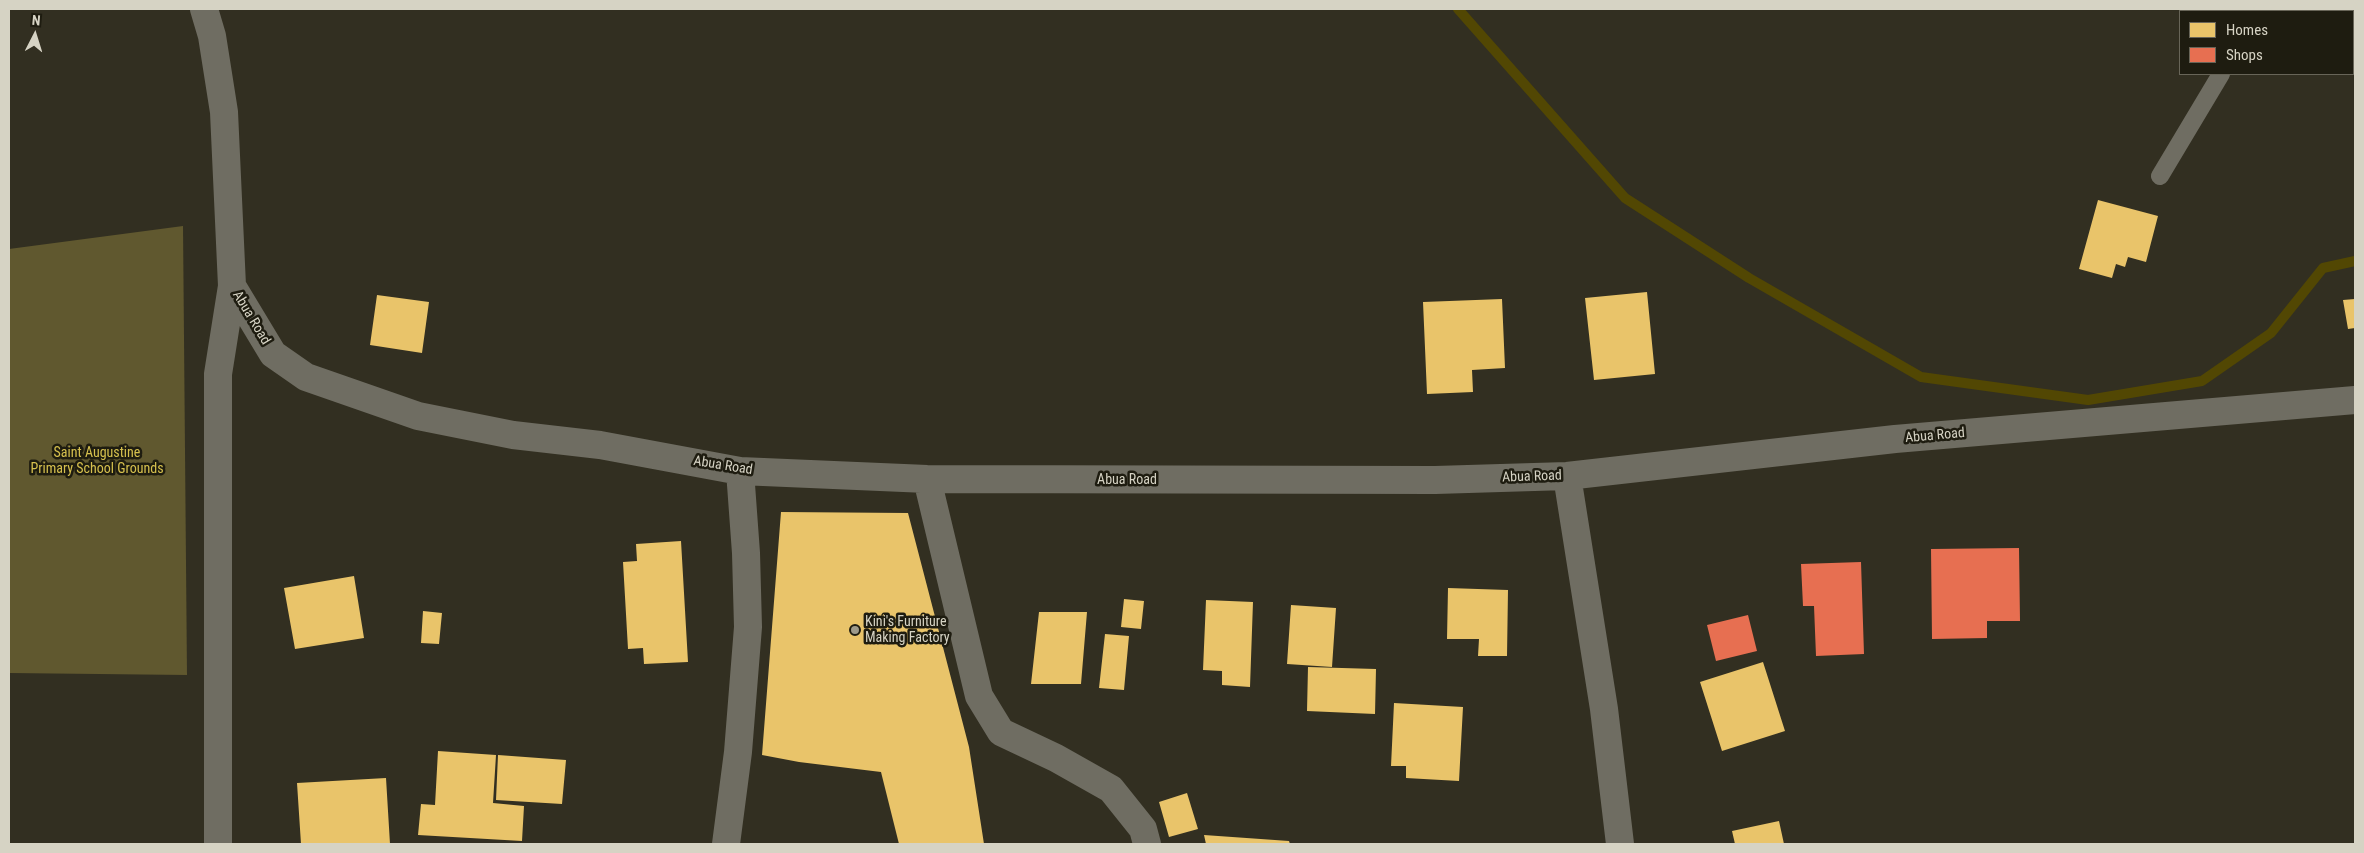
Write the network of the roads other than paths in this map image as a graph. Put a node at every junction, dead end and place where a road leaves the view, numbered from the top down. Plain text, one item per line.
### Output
1 (204, 9) edge
2 (2220, 75) edge
3 (2160, 176) dead end
4 (232, 286) junction
5 (2355, 400) edge
6 (740, 471) junction
7 (1566, 476) junction
8 (927, 479) junction
9 (218, 844) edge
10 (726, 844) edge
11 (1147, 844) edge
12 (1620, 844) edge

1 - 4 street, Abua Road
2 - 3 lane
4 - 6 street, Abua Road
4 - 9 street
5 - 7 street, Abua Road
6 - 8 street, Abua Road
6 - 10 street
7 - 8 street, Abua Road
7 - 12 street
8 - 11 street

